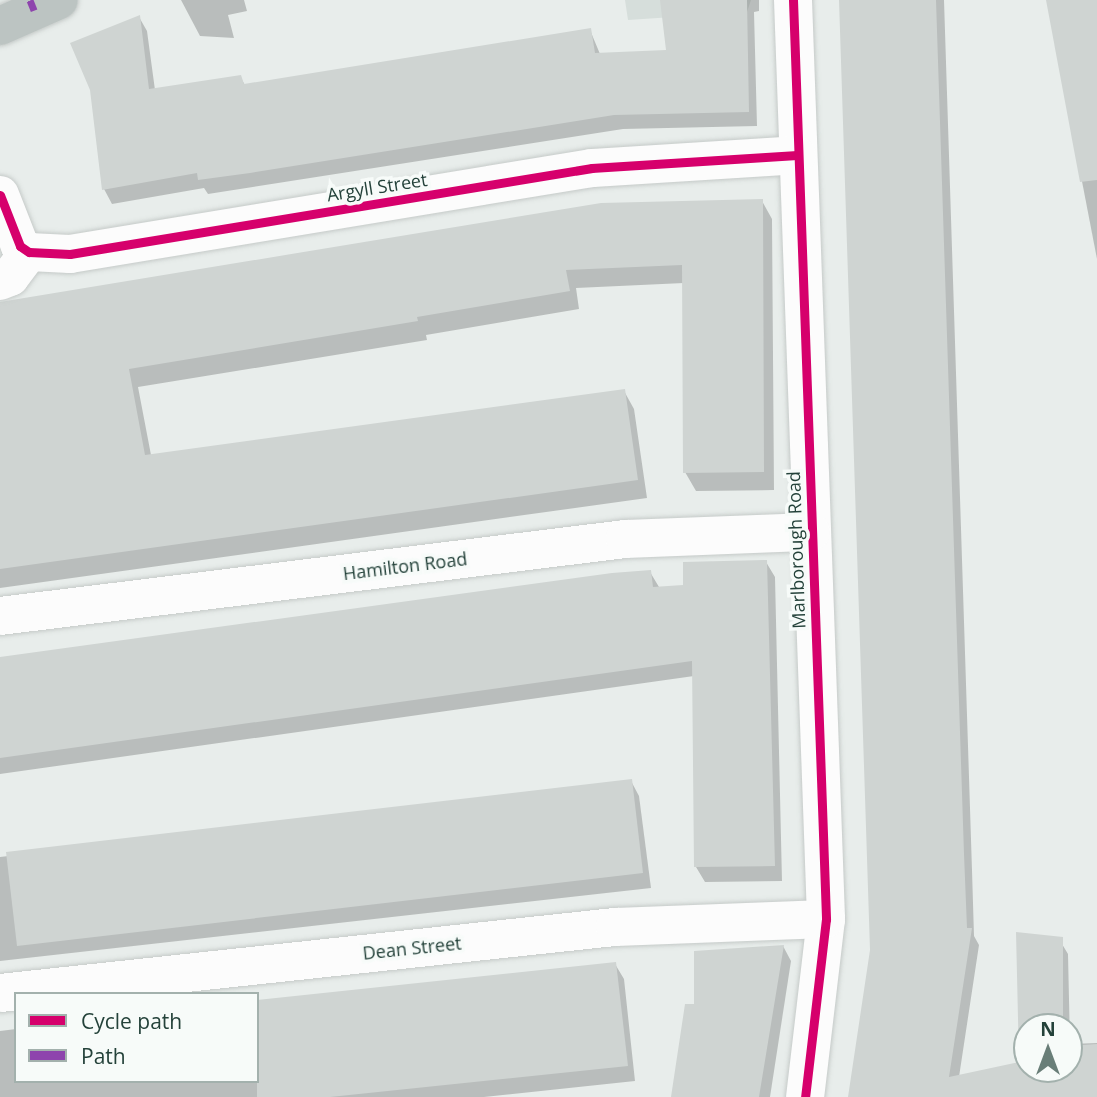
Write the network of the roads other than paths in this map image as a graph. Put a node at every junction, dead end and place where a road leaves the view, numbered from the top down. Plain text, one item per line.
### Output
1 (59, 0) edge
2 (793, 0) edge
3 (0, 26) edge
4 (797, 155) junction
5 (0, 195) edge
6 (29, 251) junction
7 (0, 281) edge
8 (811, 533) junction
9 (0, 616) edge
10 (826, 919) junction
11 (0, 993) edge
12 (805, 1097) edge

1 - 3 highway
2 - 4 street, Marlborough Road
4 - 6 street, Argyll Street
4 - 8 street, Marlborough Road
5 - 6 street
6 - 7 street
8 - 9 street, Hamilton Road
8 - 10 street, Marlborough Road
10 - 11 street, Dean Street
10 - 12 street, Marlborough Road

